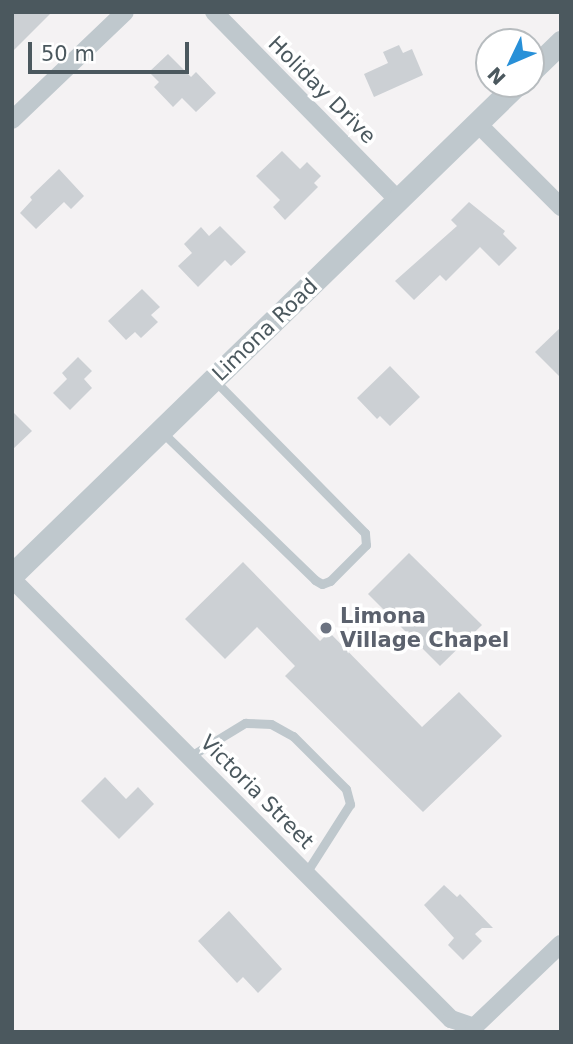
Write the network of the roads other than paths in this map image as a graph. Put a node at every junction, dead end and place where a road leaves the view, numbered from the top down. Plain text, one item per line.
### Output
1 (125, 12) edge
2 (214, 12) edge
3 (561, 42) edge
4 (545, 57) edge
5 (503, 98) edge
6 (12, 121) edge
7 (477, 123) junction
8 (398, 200) junction
9 (561, 207) edge
10 (214, 380) junction
11 (161, 431) junction
12 (12, 577) edge
13 (189, 757) junction
14 (306, 873) junction
15 (561, 944) edge
16 (475, 1030) edge

1 - 6 street
2 - 8 street, Holiday Drive
3 - 4 street
5 - 7 street, Limona Road
7 - 8 street, Limona Road
7 - 9 street
8 - 10 street, Limona Road
10 - 11 street, Limona Road
10 - 11 lane
11 - 12 street, Limona Road
12 - 13 street, Victoria Street
13 - 14 street, Victoria Street
13 - 14 lane
14 - 16 street, Victoria Street
15 - 16 street

